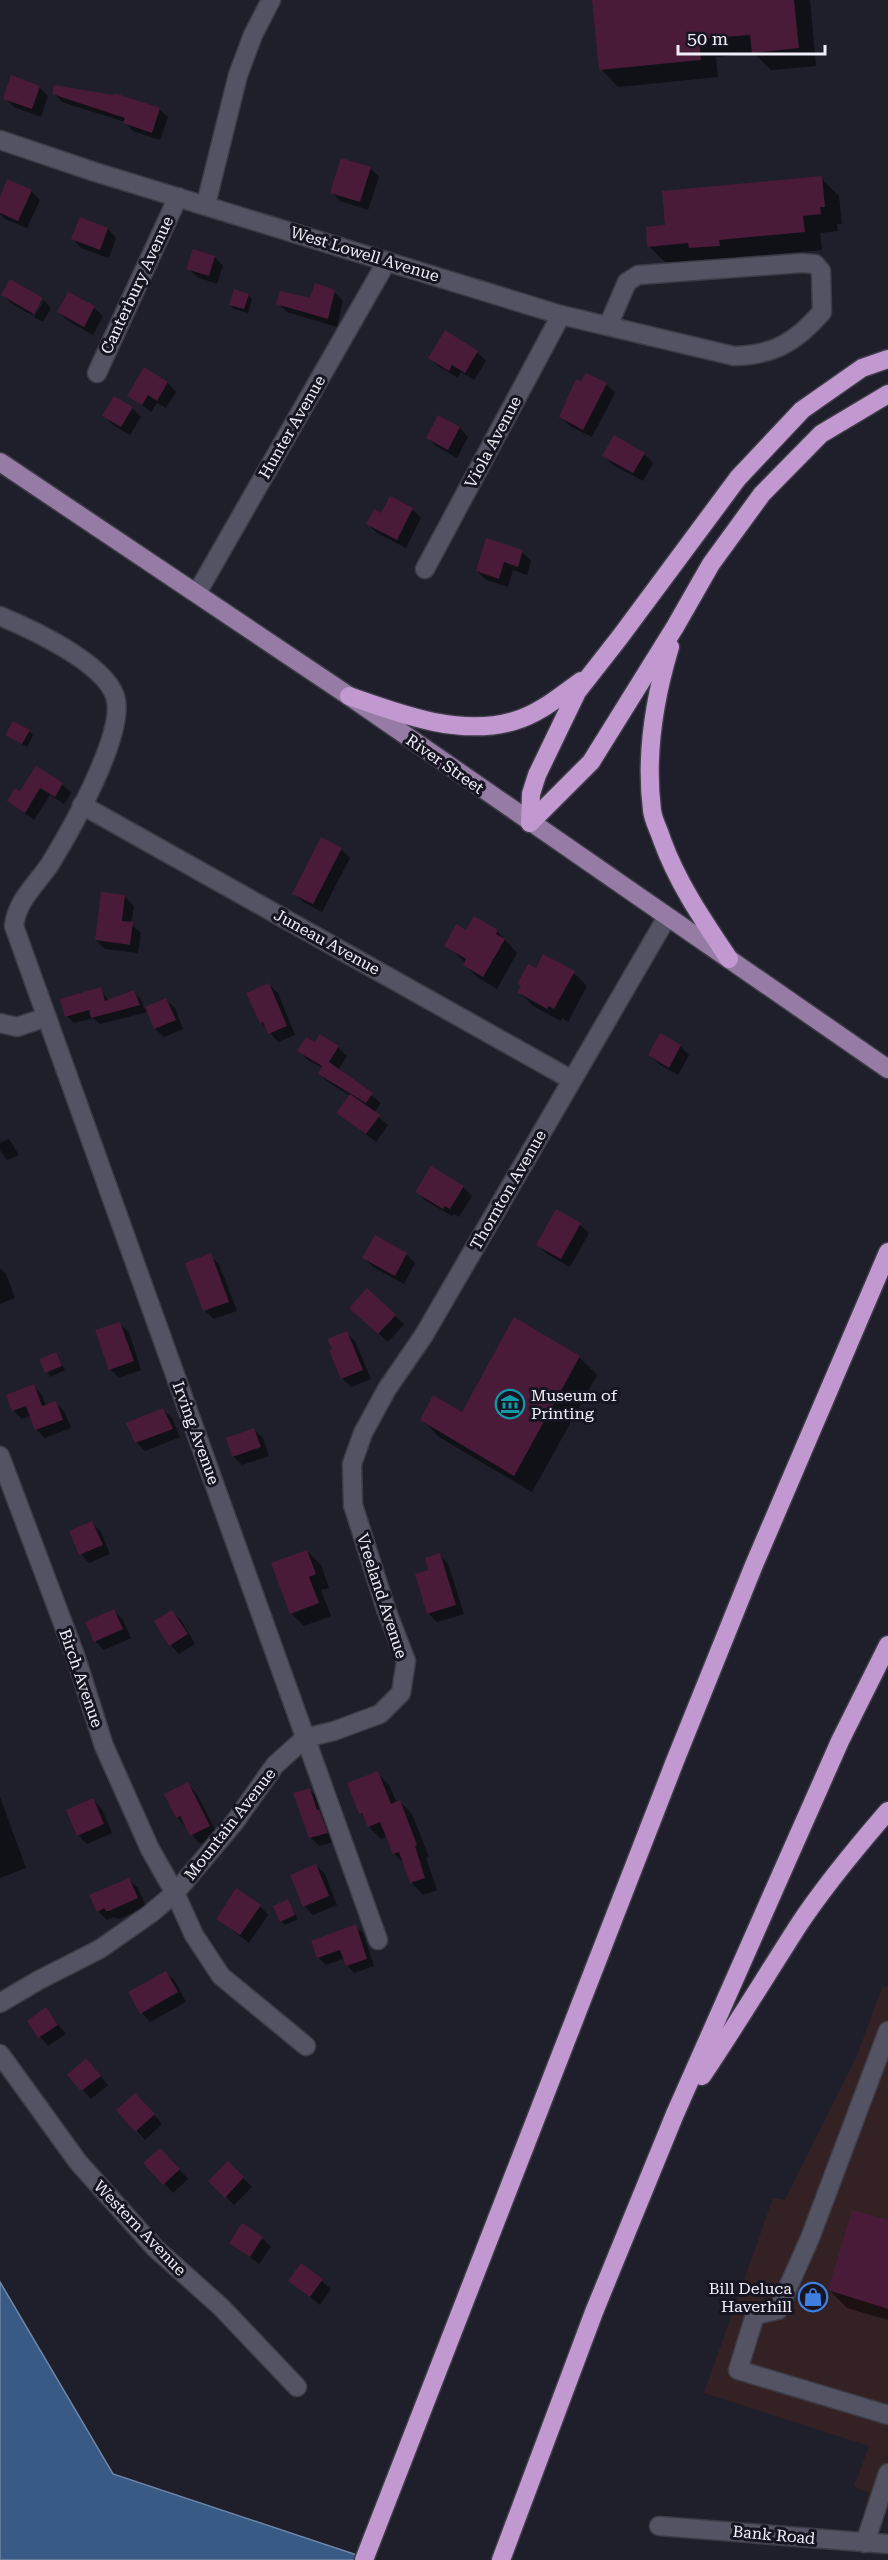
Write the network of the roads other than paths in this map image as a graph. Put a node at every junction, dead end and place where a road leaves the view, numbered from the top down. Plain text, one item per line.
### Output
1 (271, 0) edge
2 (0, 140) edge
3 (178, 197) junction
4 (206, 204) junction
5 (387, 261) junction
6 (561, 315) junction
7 (608, 326) junction
8 (888, 359) edge
9 (97, 373) dead end
10 (888, 394) edge
11 (0, 462) edge
12 (425, 569) dead end
13 (197, 592) junction
14 (0, 616) edge
15 (675, 627) junction
16 (592, 673) junction
17 (349, 696) junction
18 (82, 805) junction
19 (530, 823) junction
20 (667, 917) junction
21 (7, 929) edge
22 (729, 959) junction
23 (46, 1017) junction
24 (0, 1023) edge
25 (883, 1065) edge
26 (572, 1080) junction
27 (888, 1252) edge
28 (0, 1456) edge
29 (352, 1464) joint
30 (888, 1645) edge
31 (305, 1738) junction
32 (888, 1811) edge
33 (175, 1893) junction
34 (378, 1940) dead end
35 (0, 2003) edge
36 (888, 2031) edge
37 (306, 2046) dead end
38 (0, 2054) edge
39 (675, 2114) junction
40 (297, 2387) dead end
41 (888, 2415) edge
42 (888, 2473) edge
43 (659, 2526) dead end
44 (865, 2543) junction
45 (888, 2544) edge
46 (364, 2560) edge
47 (501, 2560) edge

1 - 4 street
2 - 3 street, West Lowell Avenue
3 - 4 street, West Lowell Avenue
3 - 9 street, Canterbury Avenue
4 - 5 street, West Lowell Avenue
5 - 6 street, West Lowell Avenue
5 - 13 street, Hunter Avenue
6 - 7 street, West Lowell Avenue
6 - 12 street, Viola Avenue
7 - 7 street, West Lowell Avenue
8 - 16 highway
10 - 15 highway
11 - 13 main road, River Street
13 - 17 main road, River Street
14 - 18 street
15 - 19 highway
15 - 22 highway
16 - 17 highway
16 - 19 highway
17 - 19 main road, River Street
18 - 21 street
18 - 26 street, Juneau Avenue
19 - 20 main road, River Street
20 - 22 main road, River Street
20 - 26 street, Thornton Avenue
21 - 23 street, Irving Avenue
22 - 25 main road, River Street
23 - 24 street
23 - 31 street, Irving Avenue
26 - 29 street, Thornton Avenue
27 - 46 highway
28 - 33 street, Birch Avenue
29 - 31 street, Vreeland Avenue
30 - 39 highway
31 - 33 street, Mountain Avenue
31 - 34 street, Irving Avenue
32 - 39 highway
33 - 35 street, Mountain Avenue
33 - 37 street, Birch Avenue
36 - 41 street
38 - 40 street, Western Avenue
39 - 47 highway
42 - 44 street
43 - 44 street, Bank Road
44 - 45 street, Bank Road

